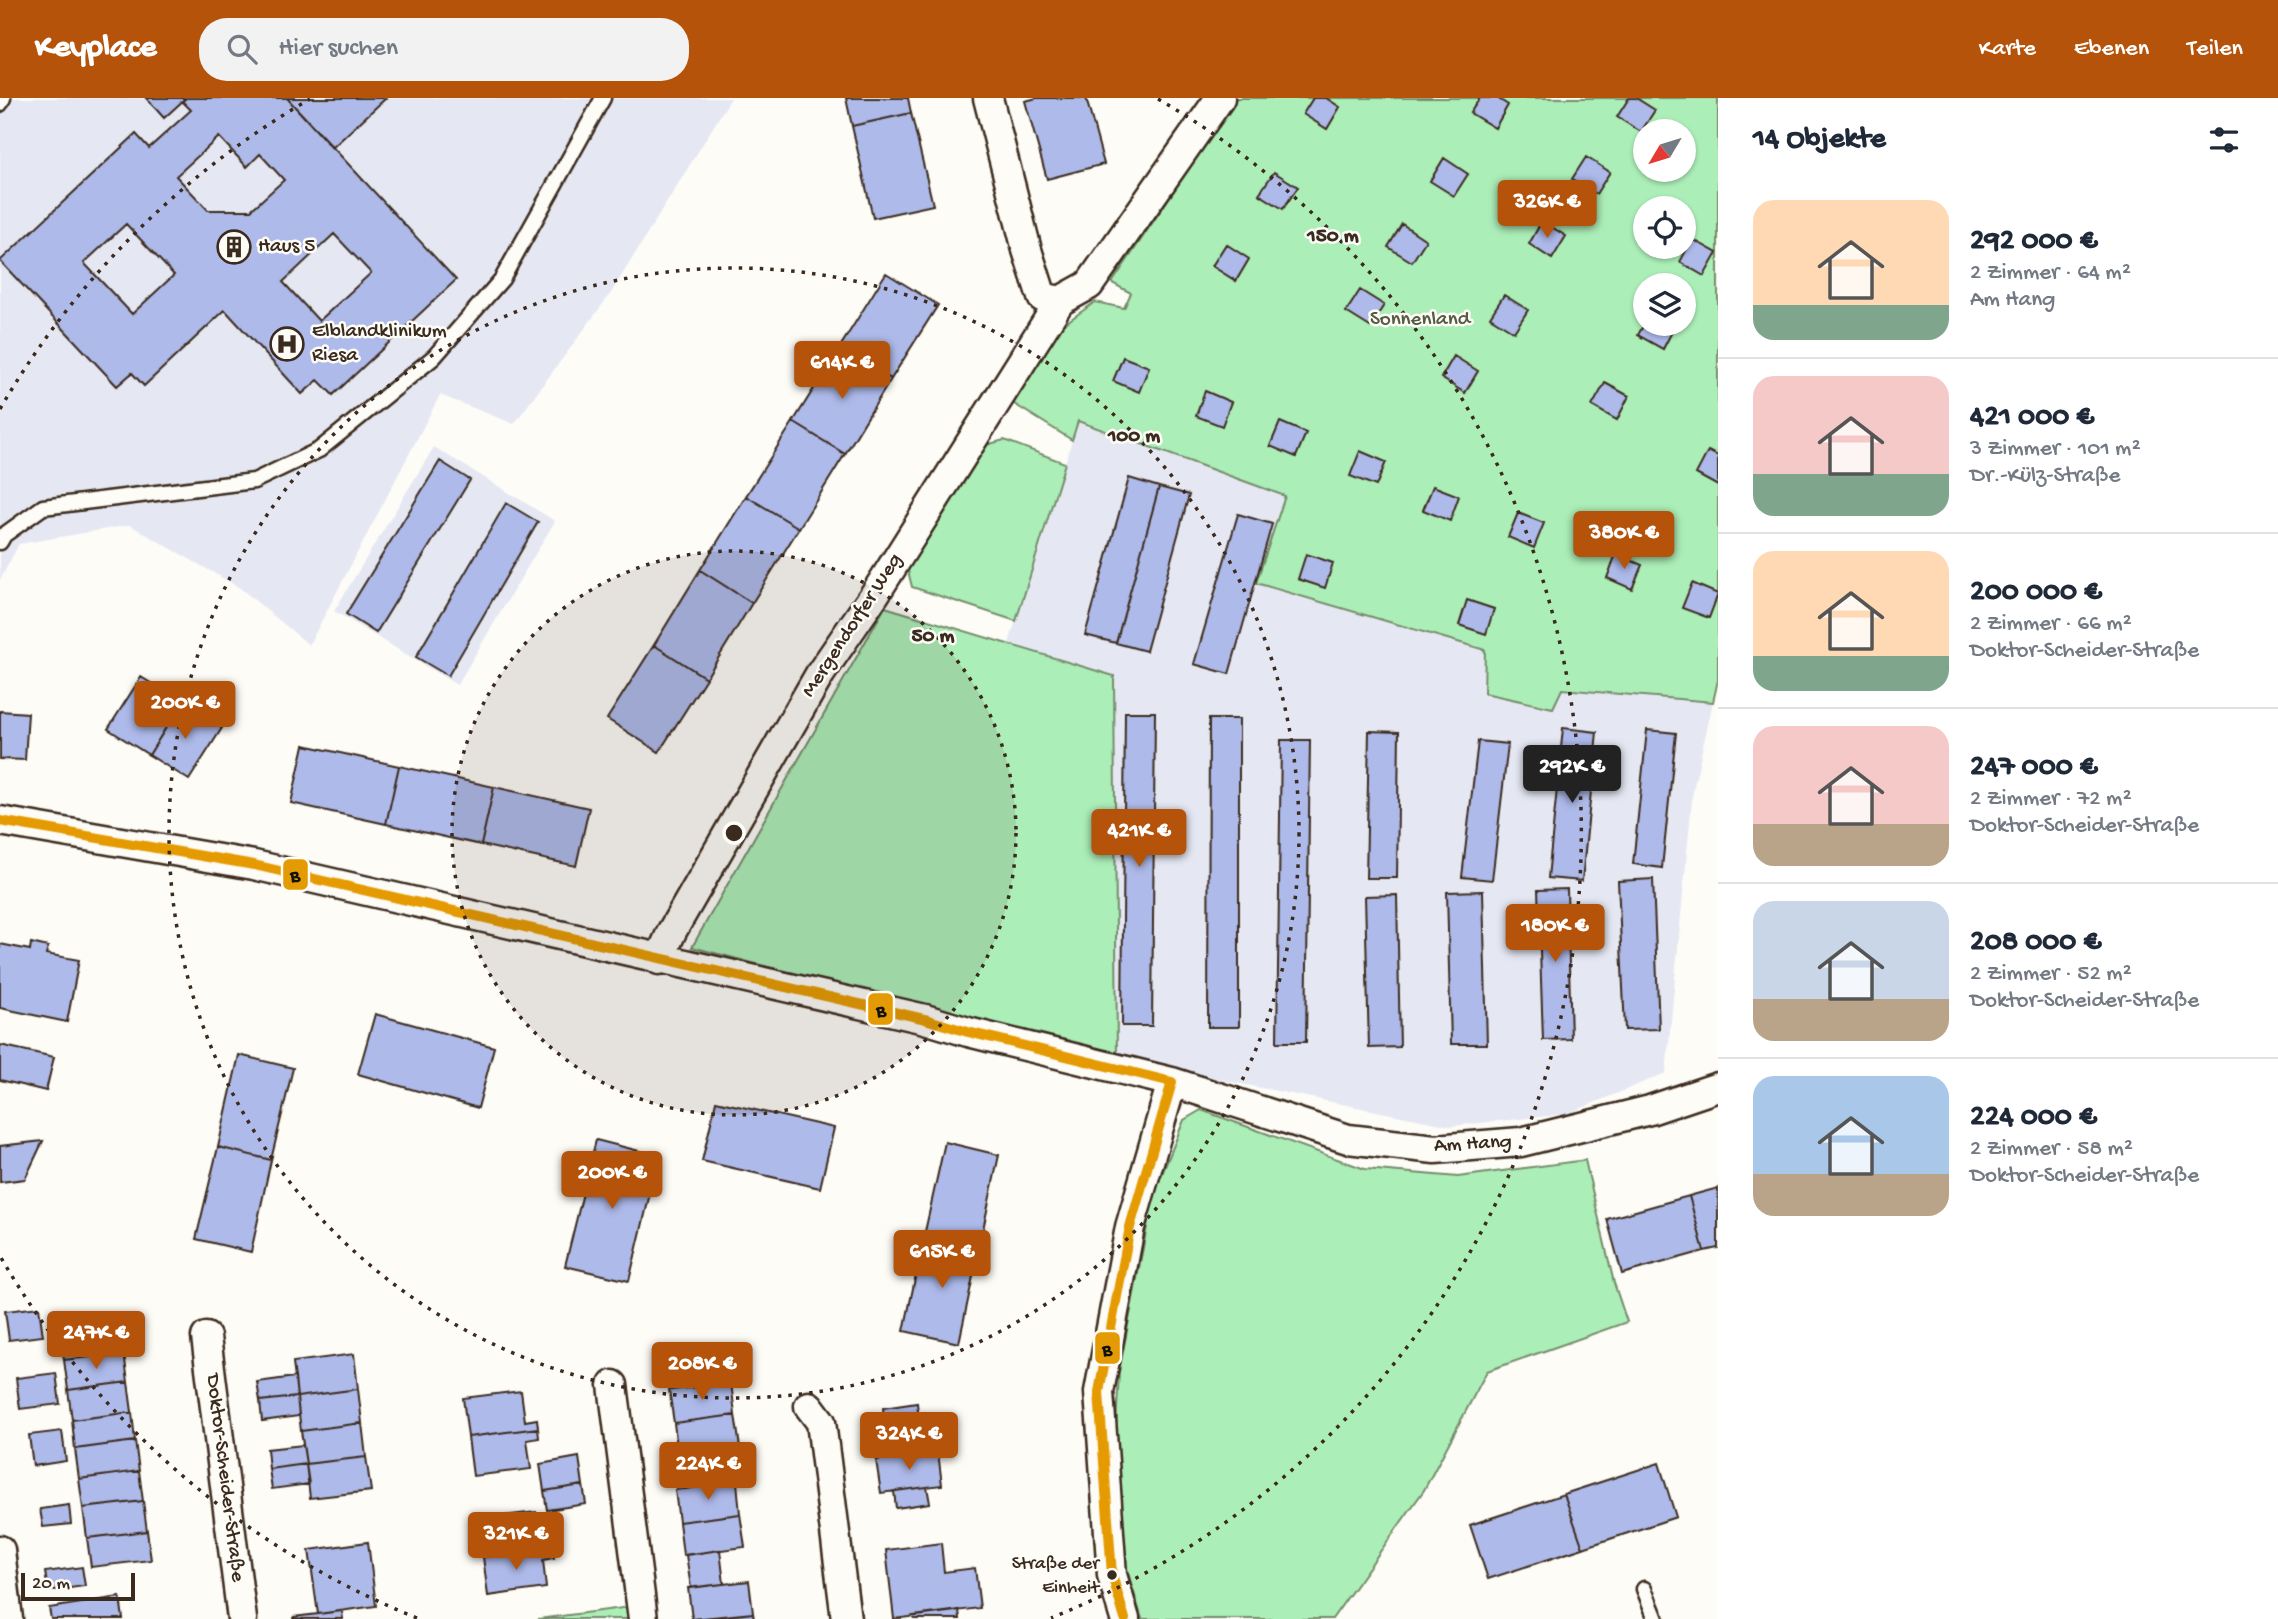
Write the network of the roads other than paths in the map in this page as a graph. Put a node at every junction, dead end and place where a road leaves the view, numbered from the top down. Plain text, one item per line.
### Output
1 (3, 98) edge
2 (603, 98) edge
3 (988, 98) edge
4 (1220, 98) edge
5 (0, 104) edge
6 (1060, 301) junction
7 (0, 542) edge
8 (0, 821) edge
9 (659, 960) junction
10 (1172, 1082) junction
11 (1718, 1087) edge
12 (206, 1337) dead end
13 (613, 1385) dead end
14 (808, 1406) dead end
15 (0, 1550) edge
16 (1644, 1589) dead end
17 (8, 1619) edge
18 (242, 1619) edge
19 (643, 1619) edge
20 (846, 1619) edge
21 (1125, 1619) edge
22 (1656, 1619) edge

1 - 5 lane
2 - 7 lane
3 - 6 street
4 - 6 street, Mergendorfer Weg
6 - 9 street, Mergendorfer Weg
8 - 9 street, Am Hang
9 - 10 street, Am Hang
10 - 11 street, Am Hang
10 - 21 street
12 - 18 street, Doktor-Scheider-Straße
13 - 19 street
14 - 20 street
15 - 17 street
16 - 22 lane

